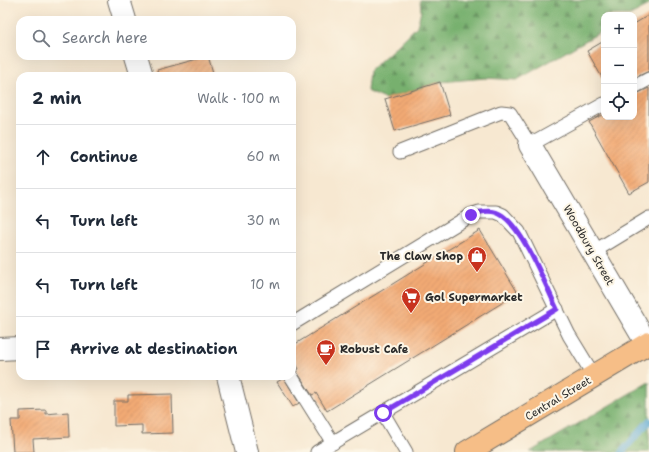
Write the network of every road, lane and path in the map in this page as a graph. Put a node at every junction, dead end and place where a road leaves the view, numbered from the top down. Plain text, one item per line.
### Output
1 (119, 0) edge
2 (124, 16) edge
3 (137, 60) edge
4 (141, 72) edge
5 (649, 79) edge
6 (637, 85) edge
7 (601, 106) edge
8 (530, 145) junction
9 (400, 152) dead end
10 (649, 218) edge
11 (593, 252) junction
12 (557, 309) junction
13 (296, 322) edge
14 (648, 344) edge
15 (16, 348) edge
16 (0, 349) edge
17 (594, 376) junction
18 (229, 380) edge
19 (294, 380) edge
20 (383, 413) junction
21 (333, 443) junction
22 (247, 452) edge
23 (317, 452) edge
24 (406, 452) edge
25 (467, 452) edge

1 - 2 street
3 - 4 street
5 - 6 lane
7 - 8 lane
8 - 9 lane
8 - 11 street, Woodbury Street
10 - 11 lane
11 - 14 street, Woodbury Street
12 - 13 lane
12 - 17 lane
12 - 20 lane
14 - 17 main road, Central Street
15 - 16 street
17 - 25 main road, Central Street
18 - 22 street
19 - 21 lane
20 - 21 lane
20 - 24 lane
21 - 23 lane

